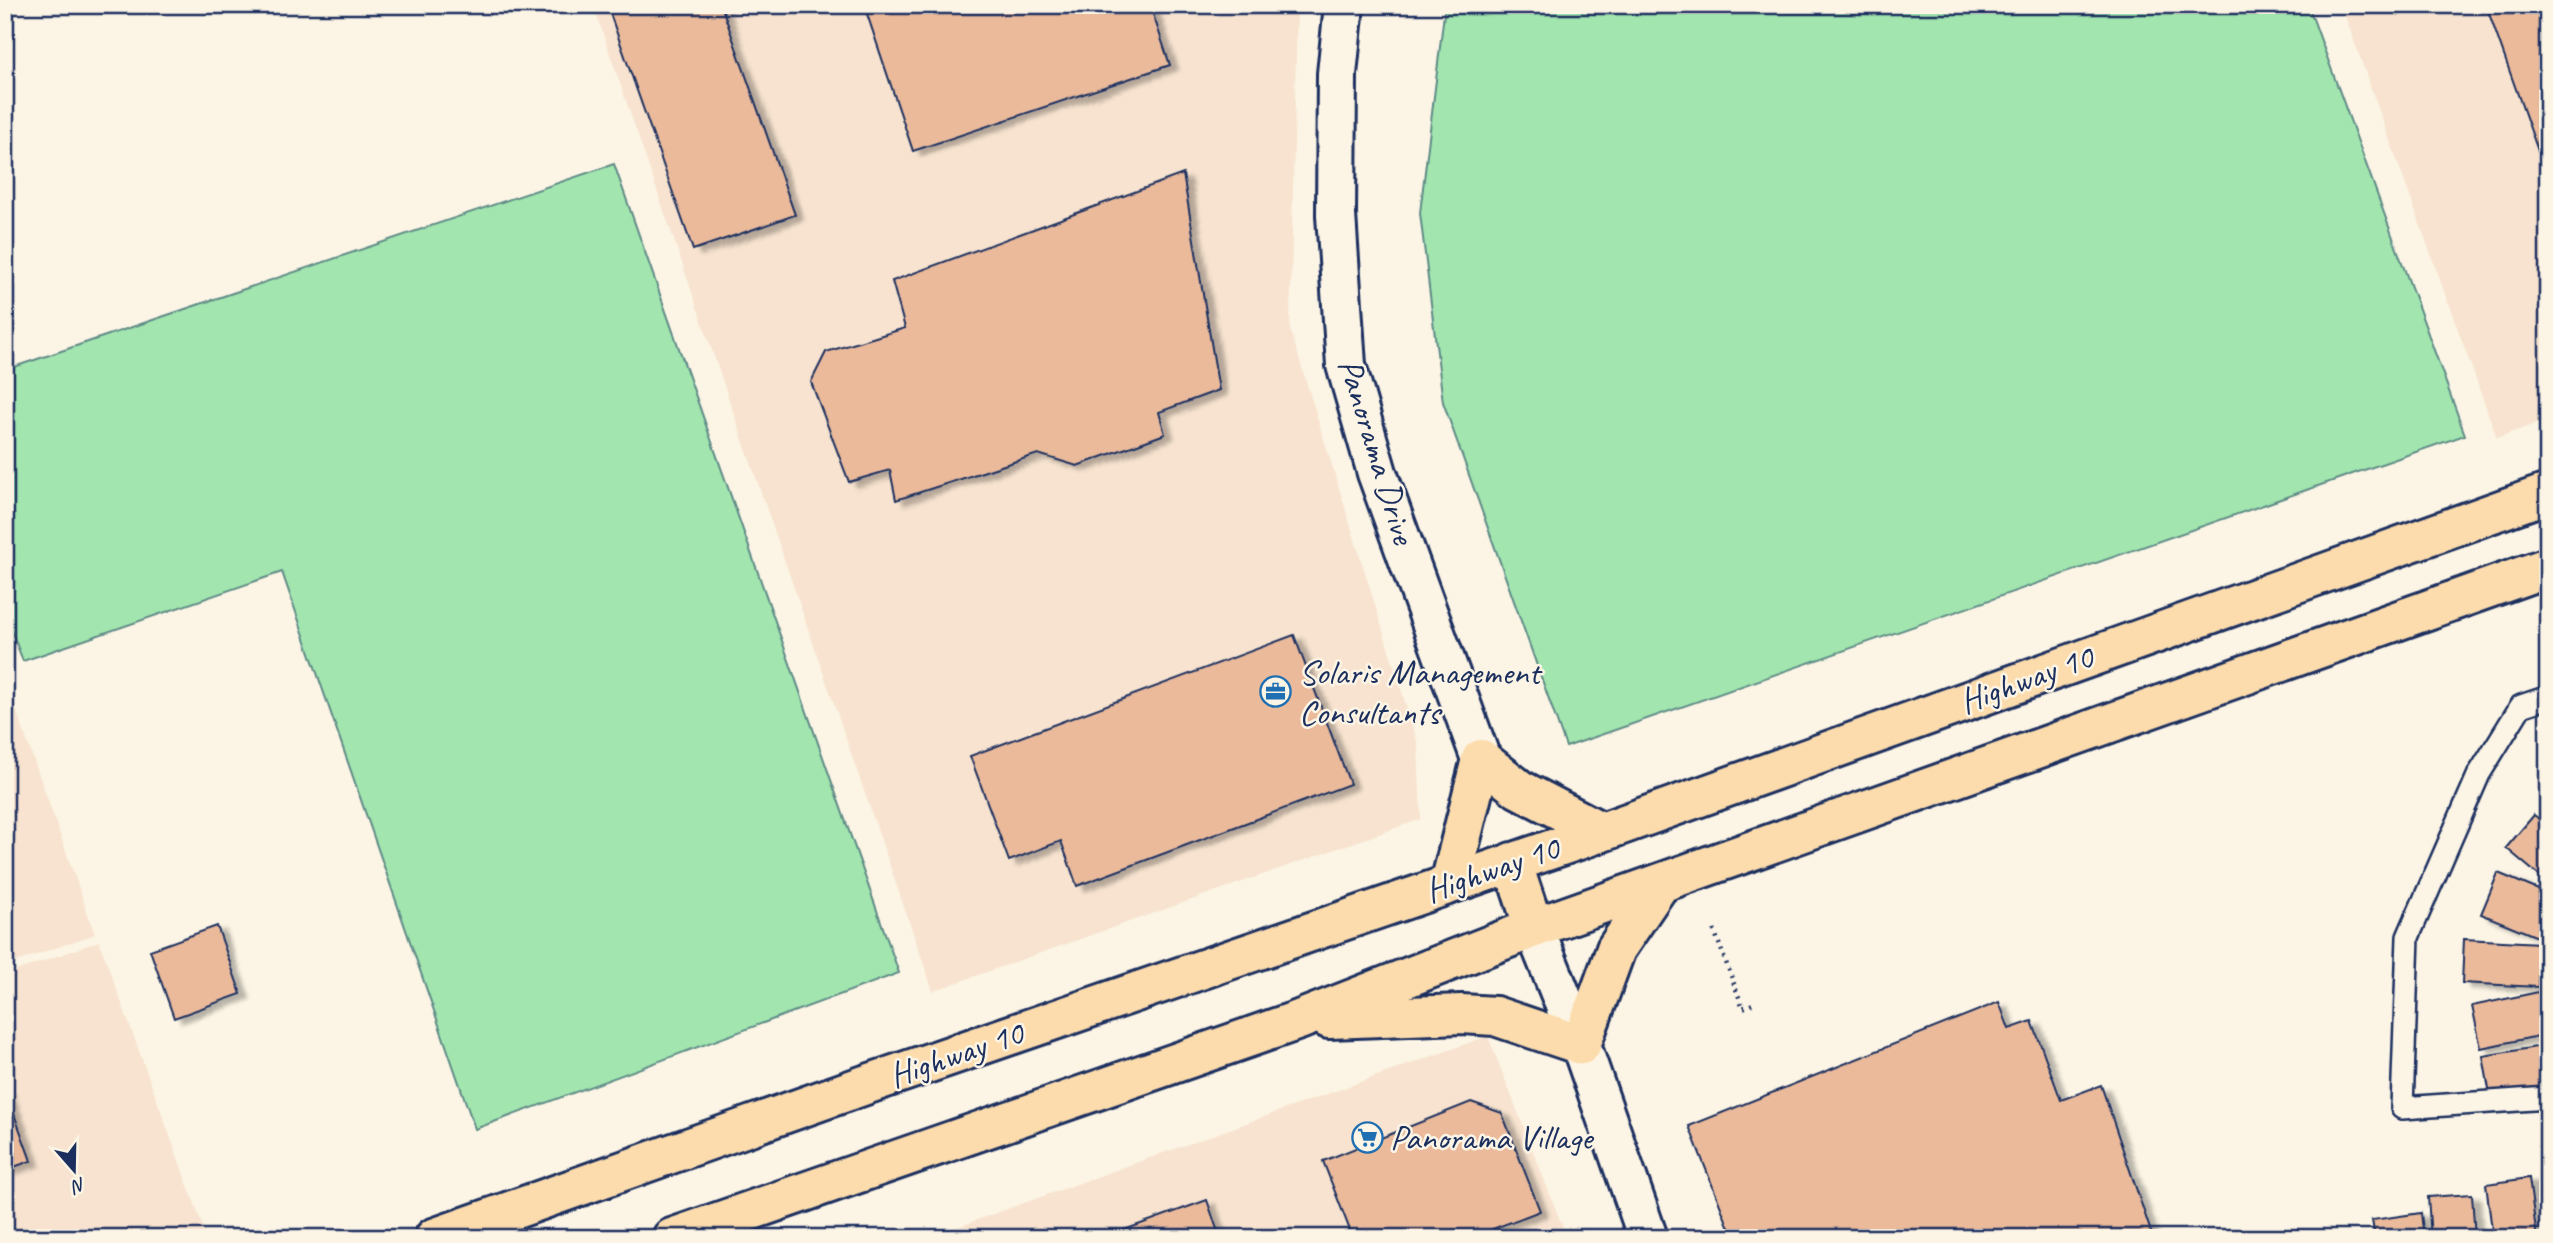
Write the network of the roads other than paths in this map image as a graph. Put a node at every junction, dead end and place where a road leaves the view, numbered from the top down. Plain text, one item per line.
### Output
1 (1344, 5) edge
2 (2548, 493) edge
3 (2548, 567) edge
4 (2548, 697) edge
5 (1481, 759) junction
6 (1602, 832) junction
7 (1512, 862) junction
8 (1450, 884) junction
9 (1660, 884) junction
10 (1534, 928) junction
11 (1299, 1020) junction
12 (1581, 1045) junction
13 (2548, 1098) edge
14 (434, 1238) edge
15 (672, 1238) edge
16 (1648, 1238) edge

1 - 5 street, Panorama Drive
2 - 6 highway, Highway 10
3 - 9 highway, Highway 10
4 - 13 lane
5 - 6 highway
5 - 8 highway
6 - 7 highway, Highway 10
7 - 8 highway, Highway 10
7 - 10 highway
8 - 14 highway, Highway 10
9 - 10 highway, Highway 10
9 - 12 highway
10 - 11 highway, Highway 10
10 - 12 street
11 - 12 highway
11 - 15 highway, Highway 10
12 - 16 street

